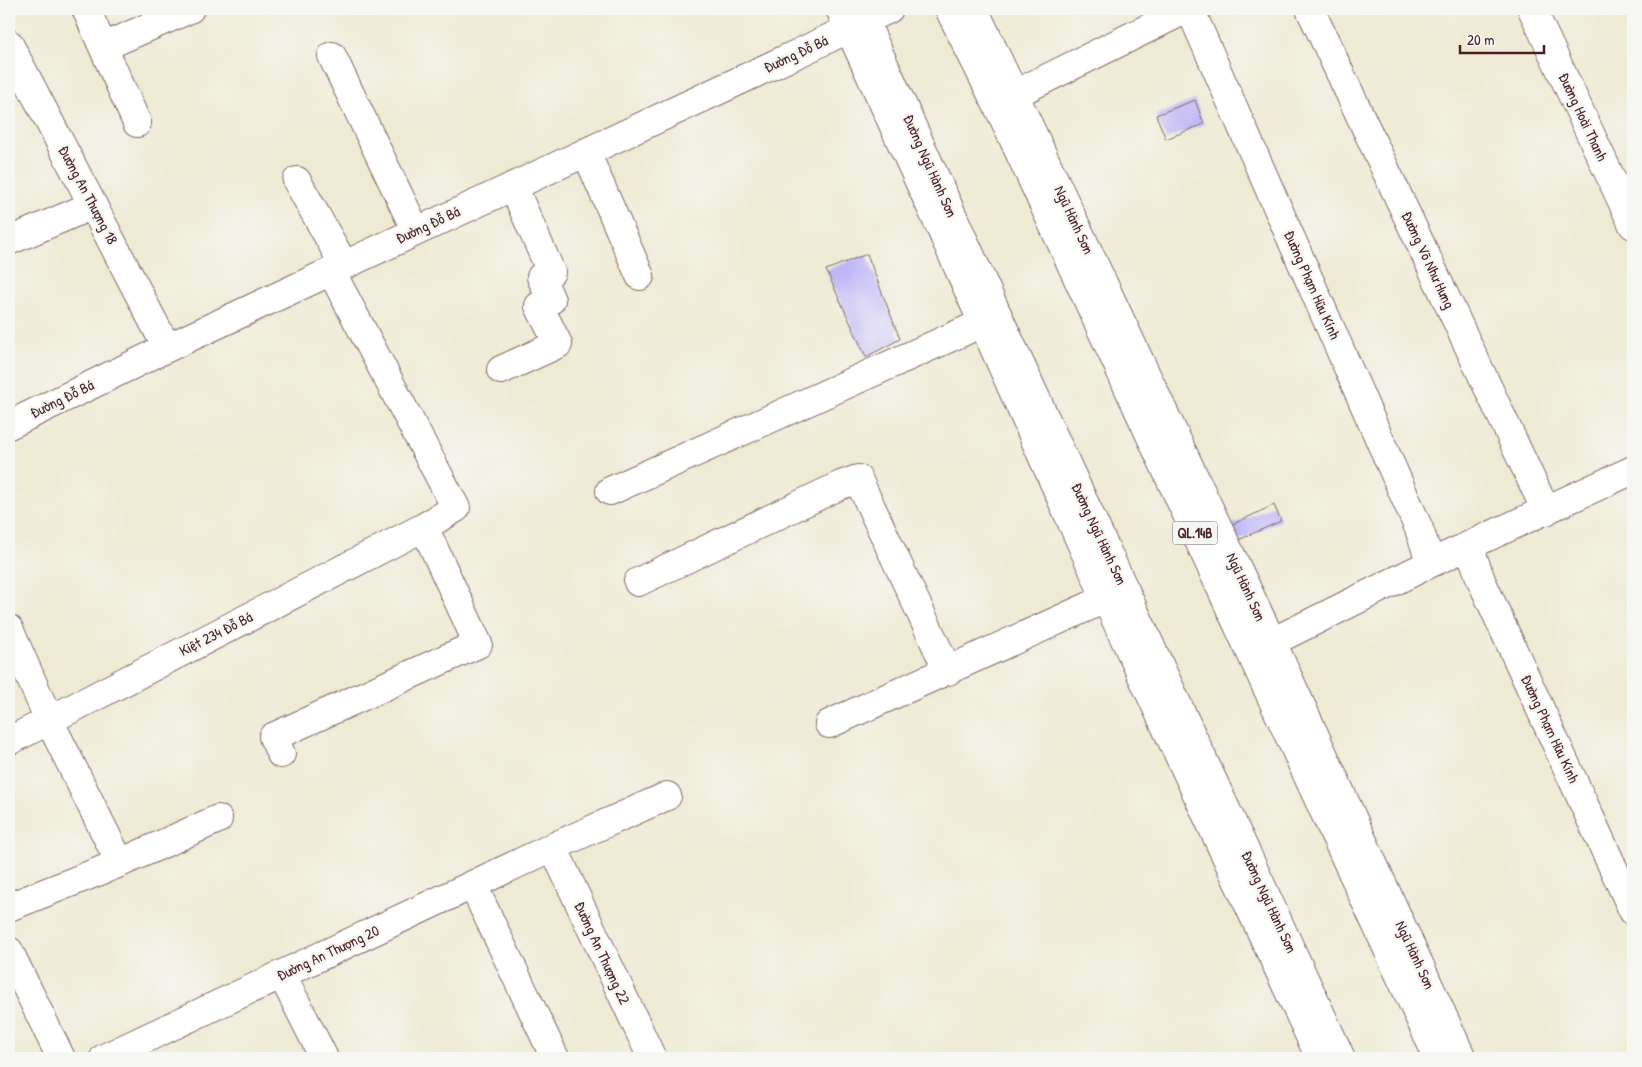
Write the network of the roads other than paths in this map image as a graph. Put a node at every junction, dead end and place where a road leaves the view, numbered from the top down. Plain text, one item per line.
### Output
1 (86, 9) edge
2 (190, 9) edge
3 (889, 9) edge
4 (949, 9) edge
5 (974, 9) edge
6 (1189, 9) edge
7 (1310, 9) edge
8 (1532, 9) edge
9 (853, 17) edge
10 (9, 44) edge
11 (103, 47) junction
12 (332, 56) dead end
13 (1015, 94) junction
14 (137, 123) dead end
15 (586, 152) junction
16 (297, 181) dead end
17 (513, 186) junction
18 (93, 205) junction
19 (1633, 225) edge
20 (416, 231) junction
21 (9, 241) edge
22 (338, 268) junction
23 (640, 276) dead end
24 (990, 319) junction
25 (167, 348) junction
26 (501, 370) dead end
27 (9, 425) edge
28 (1633, 470) edge
29 (610, 491) dead end
30 (1546, 511) junction
31 (424, 527) junction
32 (1469, 546) junction
33 (1432, 563) junction
34 (638, 582) dead end
35 (1116, 594) junction
36 (9, 629) edge
37 (1272, 642) junction
38 (948, 671) junction
39 (49, 720) junction
40 (829, 724) dead end
41 (9, 741) edge
42 (281, 754) dead end
43 (667, 796) dead end
44 (218, 819) dead end
45 (553, 847) junction
46 (120, 863) junction
47 (473, 885) junction
48 (9, 907) edge
49 (1633, 911) edge
50 (9, 951) edge
51 (282, 975) junction
52 (61, 1058) edge
53 (104, 1058) edge
54 (324, 1058) edge
55 (555, 1058) edge
56 (652, 1058) edge
57 (1320, 1058) edge
58 (1341, 1058) edge
59 (1438, 1058) edge
60 (1462, 1058) edge

1 - 11 main road
2 - 11 main road
3 - 9 main road, Đường Đỗ Bá
4 - 59 main road, Ngũ Hành Sơn / QL.14B
5 - 13 main road, Ngũ Hành Sơn
6 - 13 main road
6 - 33 main road, Đường Phạm Hữu Kính
7 - 30 main road, Đường Võ Như Hưng
8 - 19 main road, Đường Hoài Thanh
9 - 15 main road, Đường Đỗ Bá
9 - 24 main road, Đường Ngũ Hành Sơn
10 - 18 main road, Đường An Thượng 18
11 - 14 main road
12 - 20 main road
13 - 37 main road, Ngũ Hành Sơn
15 - 17 main road, Đường Đỗ Bá
15 - 23 main road
16 - 22 main road
17 - 20 main road, Đường Đỗ Bá
17 - 26 main road
18 - 21 main road
18 - 25 main road, Đường An Thượng 18
20 - 22 main road, Đường Đỗ Bá
22 - 25 main road, Đường Đỗ Bá
22 - 31 main road, Kiệt 234 Đỗ Bá
24 - 29 main road
24 - 35 main road, Đường Ngũ Hành Sơn
25 - 27 main road, Đường Đỗ Bá
28 - 30 main road
30 - 32 main road
31 - 39 main road, Kiệt 234 Đỗ Bá
31 - 42 main road
32 - 33 main road
32 - 49 main road, Đường Phạm Hữu Kính
33 - 37 main road
34 - 38 main road
35 - 38 main road
35 - 57 main road
35 - 58 main road, Đường Ngũ Hành Sơn
36 - 39 main road
37 - 60 main road, Ngũ Hành Sơn
38 - 40 main road
39 - 41 main road, Kiệt 234 Đỗ Bá
39 - 46 main road
43 - 45 main road, Đường An Thượng 20
44 - 46 main road
45 - 47 main road, Đường An Thượng 20
45 - 56 main road, Đường An Thượng 22
46 - 48 main road
47 - 51 main road, Đường An Thượng 20
47 - 55 main road
50 - 52 main road
51 - 53 main road, Đường An Thượng 20
51 - 54 main road

